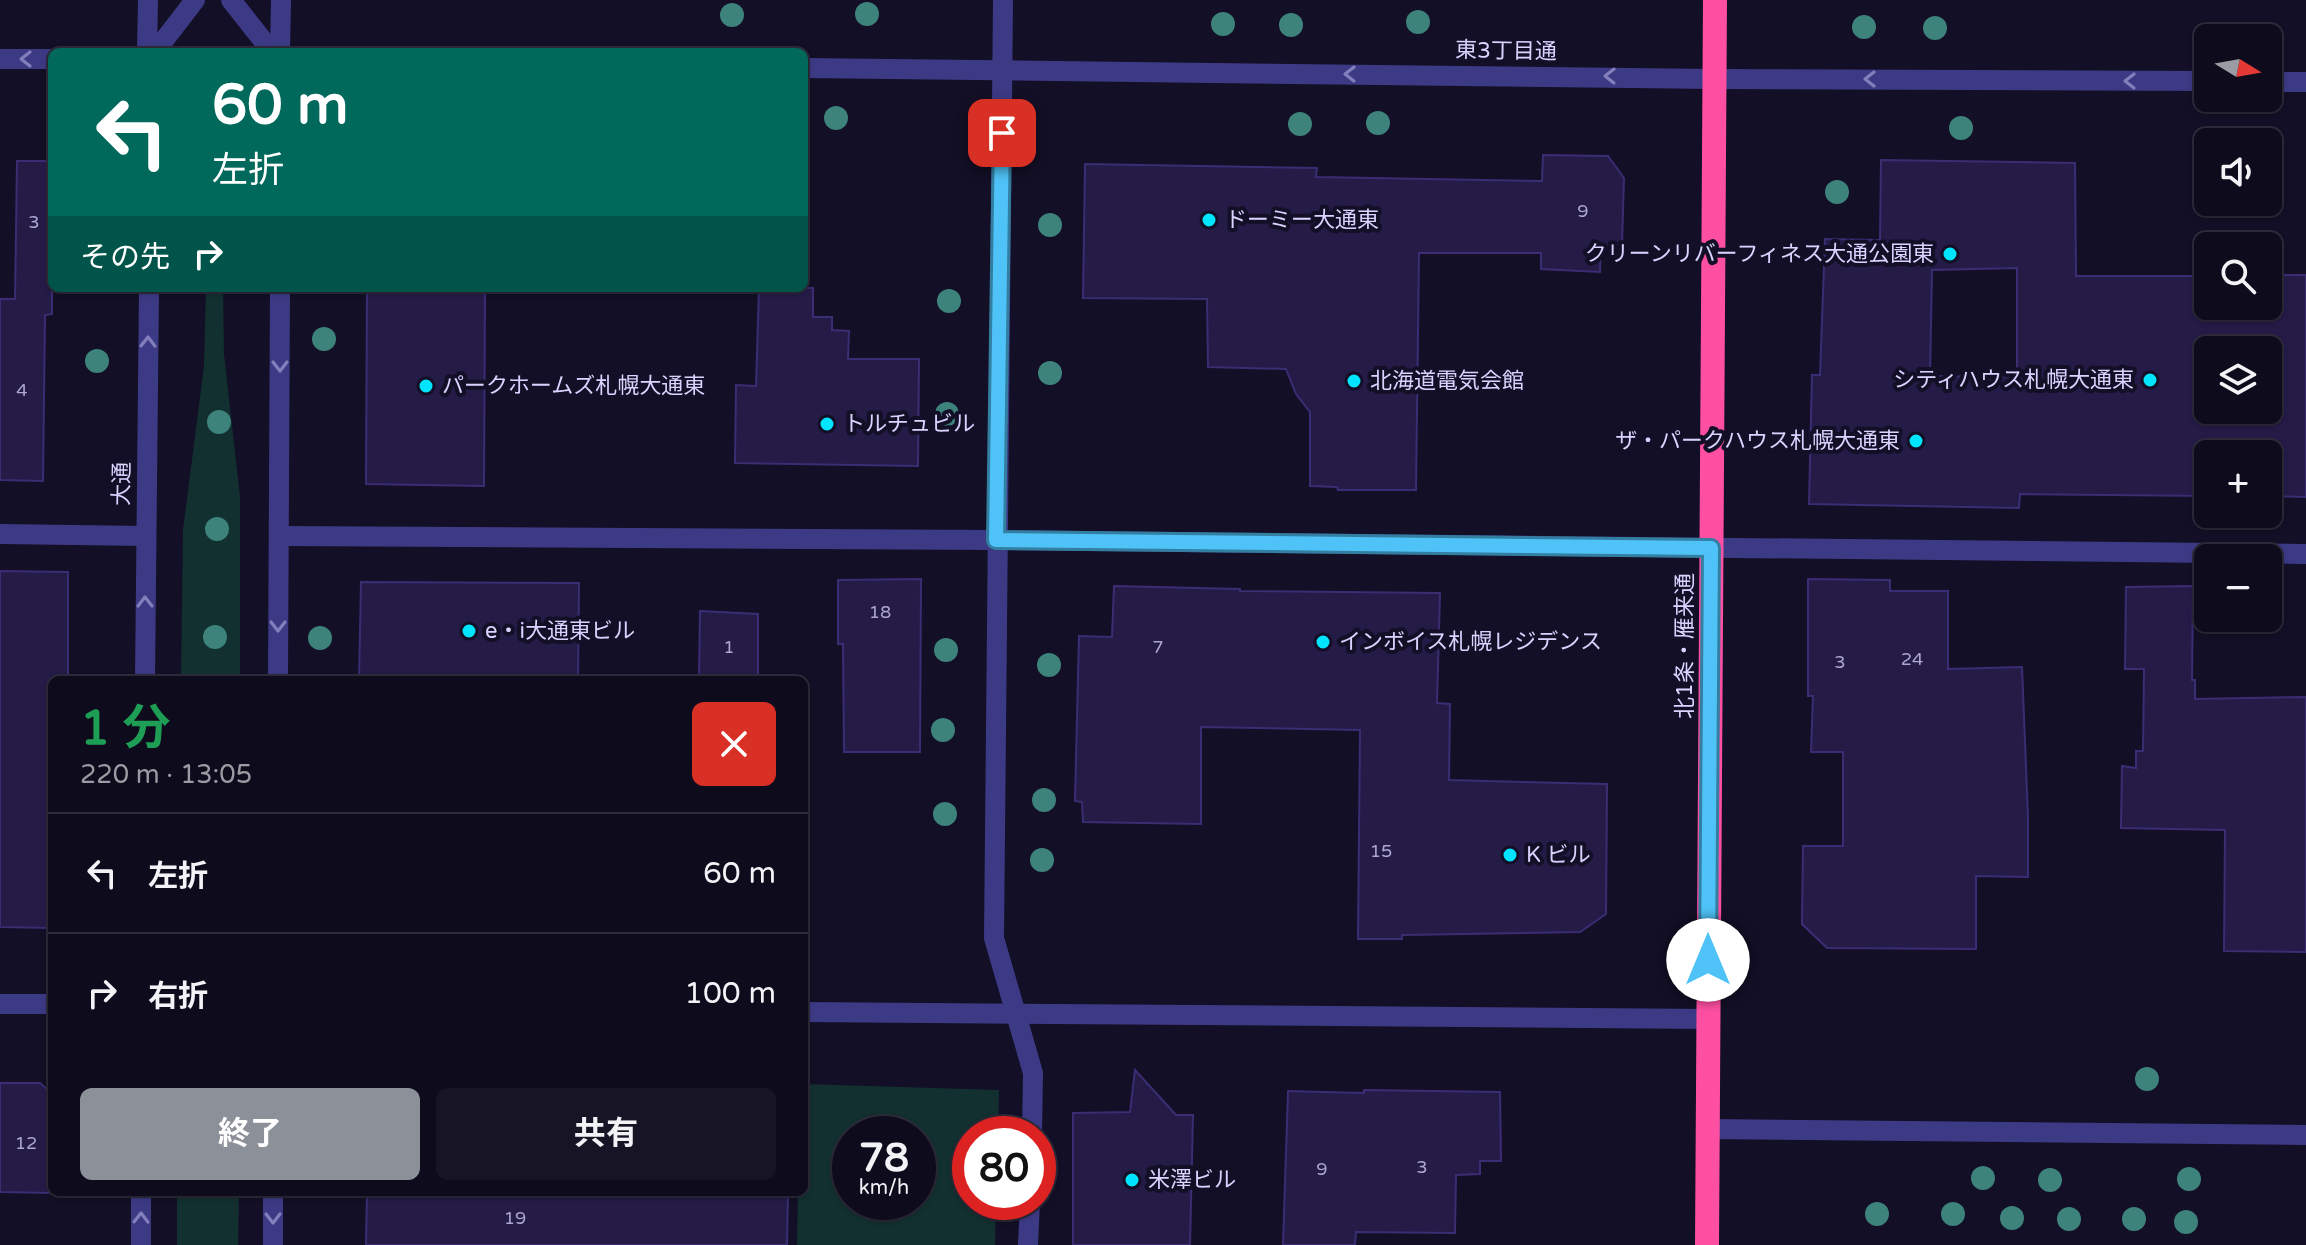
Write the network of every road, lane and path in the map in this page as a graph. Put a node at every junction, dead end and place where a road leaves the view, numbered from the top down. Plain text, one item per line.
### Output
1 (148, 0) edge
2 (195, 0) edge
3 (231, 0) edge
4 (281, 0) edge
5 (1003, 0) edge
6 (1715, 0) edge
7 (147, 48) edge
8 (158, 48) edge
9 (269, 48) edge
10 (280, 48) edge
11 (0, 59) edge
12 (48, 59) edge
13 (808, 68) edge
14 (1003, 70) junction
15 (1714, 79) junction
16 (2194, 81) edge
17 (2282, 82) edge
18 (2306, 82) edge
19 (149, 292) edge
20 (280, 292) edge
21 (0, 534) edge
22 (146, 536) junction
23 (279, 536) junction
24 (996, 540) junction
25 (1711, 548) junction
26 (2306, 554) edge
27 (145, 676) edge
28 (278, 676) edge
29 (0, 1004) edge
30 (48, 1004) edge
31 (808, 1012) edge
32 (1014, 1014) junction
33 (1708, 1019) junction
34 (1033, 1116) edge
35 (1707, 1129) junction
36 (2306, 1135) edge
37 (141, 1196) edge
38 (273, 1196) edge
39 (1029, 1220) edge
40 (141, 1245) edge
41 (273, 1245) edge
42 (1028, 1245) edge
43 (1707, 1245) edge

1 - 7 street
2 - 8 street
3 - 9 street
4 - 10 street
5 - 14 street
6 - 15 highway, 北1条・雁来通
12 -> 11 street
13 - 14 street, 東3丁目通
15 -> 14 street, 東3丁目通
14 - 24 street
16 -> 15 street, 東3丁目通
15 - 25 highway, 北1条・雁来通
17 - 18 street
22 -> 19 street, 大通
20 -> 23 street
21 - 22 street
27 -> 22 street, 大通
23 - 24 street
23 -> 28 street
24 - 25 street
24 - 32 street
25 - 26 street
25 - 33 highway, 北1条・雁来通
29 - 30 street
31 - 32 street
32 - 33 street
32 - 34 street
33 - 35 highway, 北1条・雁来通
35 - 36 street
35 - 43 highway, 北1条・雁来通
40 -> 37 street
38 -> 41 street
39 - 42 street

